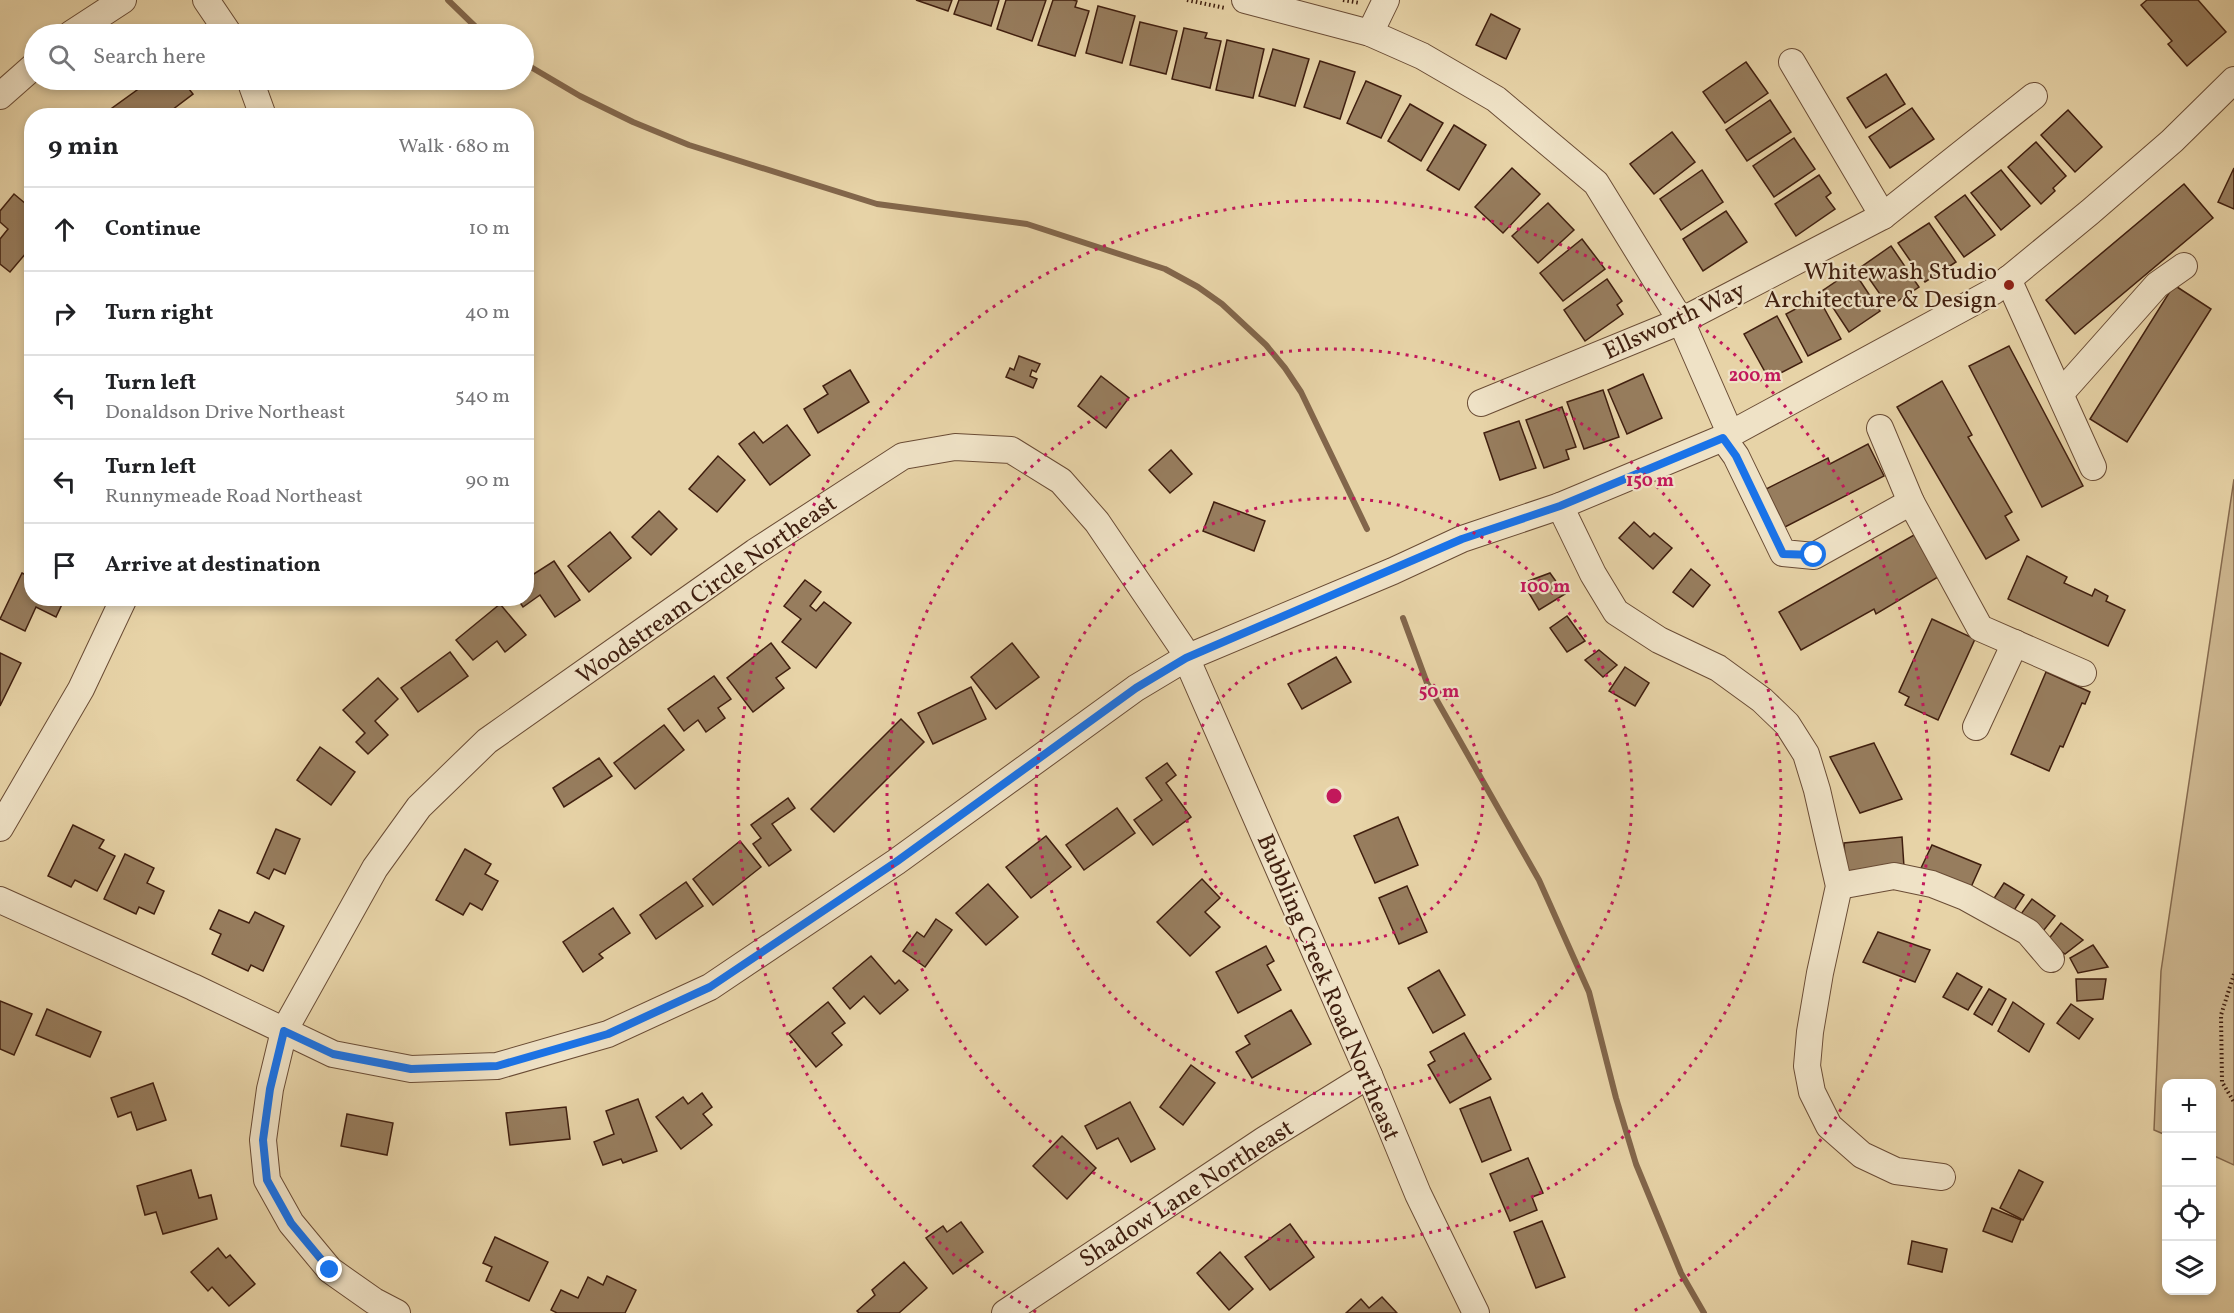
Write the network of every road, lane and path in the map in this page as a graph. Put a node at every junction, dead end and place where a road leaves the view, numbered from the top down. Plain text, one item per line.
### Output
1 (123, 0) edge
2 (206, 0) edge
3 (1187, 0) edge
4 (1343, 0) edge
5 (1374, 2) edge
6 (1239, 5) edge
7 (86, 24) edge
8 (222, 24) edge
9 (1370, 33) junction
10 (1792, 62) dead end
11 (24, 75) edge
12 (2234, 80) edge
13 (254, 90) edge
14 (0, 96) edge
15 (2034, 96) dead end
16 (260, 108) edge
17 (1883, 216) junction
18 (2184, 266) dead end
19 (2008, 279) junction
20 (1681, 321) junction
21 (2061, 393) junction
22 (1481, 403) dead end
23 (1880, 428) dead end
24 (1727, 435) junction
25 (2092, 467) dead end
26 (1911, 502) junction
27 (1560, 506) junction
28 (120, 606) edge
29 (2014, 643) junction
30 (1186, 658) junction
31 (2083, 673) dead end
32 (1976, 727) dead end
33 (0, 828) edge
34 (1839, 886) junction
35 (0, 900) edge
36 (2051, 959) dead end
37 (2234, 974) edge
38 (284, 1031) junction
39 (1369, 1075) junction
40 (2234, 1102) edge
41 (1942, 1178) dead end
42 (397, 1313) edge
43 (1005, 1313) edge
44 (1476, 1313) edge

1 - 7 street
2 - 8 street
3 - 6 path
4 - 5 path
5 - 9 street
6 - 9 street
9 - 20 street
10 - 17 street
11 - 14 street
12 - 19 street
13 - 16 street
15 - 17 street, Ellsworth Way
17 - 20 street, Ellsworth Way
18 - 21 street
19 - 21 street
19 - 24 street
20 - 22 street, Ellsworth Way
20 - 24 street
21 - 25 street
23 - 26 street
24 - 26 street
24 - 27 street
26 - 29 street
27 - 30 street
27 - 34 street
28 - 33 street
29 - 31 street
29 - 32 street
30 - 38 street
30 - 38 street, Woodstream Circle Northeast
30 - 39 street, Bubbling Creek Road Northeast
34 - 36 street
34 - 41 street
35 - 38 street
37 - 40 path
38 - 42 street, Woodstream Circle Northeast
39 - 43 street, Shadow Lane Northeast
39 - 44 street, Bubbling Creek Road Northeast

